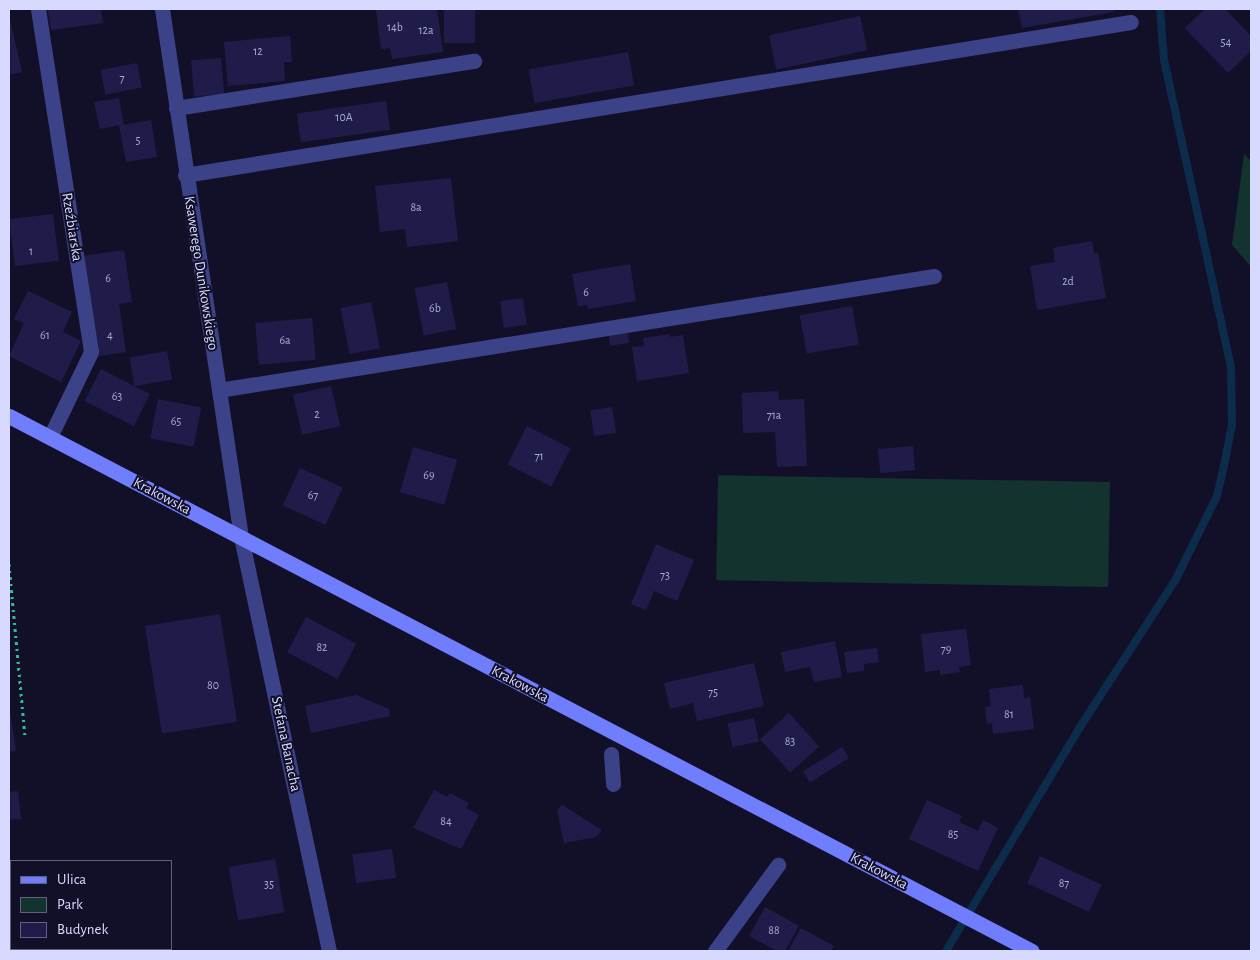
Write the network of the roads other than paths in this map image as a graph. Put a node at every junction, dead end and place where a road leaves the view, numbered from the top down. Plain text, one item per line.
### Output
1 (38, 9) edge
2 (162, 9) edge
3 (1131, 22) dead end
4 (474, 61) dead end
5 (176, 108) junction
6 (185, 175) junction
7 (934, 276) dead end
8 (219, 390) junction
9 (9, 416) edge
10 (50, 437) junction
11 (241, 537) junction
12 (611, 754) dead end
13 (613, 784) dead end
14 (778, 865) dead end
15 (329, 951) edge
16 (715, 951) edge
17 (1032, 951) edge

1 - 10 street, Rzeźbiarska
2 - 5 street, Ksawerego Dunikowskiego
3 - 6 street
4 - 5 street
5 - 6 street, Ksawerego Dunikowskiego
6 - 8 street, Ksawerego Dunikowskiego
7 - 8 street
8 - 11 street, Ksawerego Dunikowskiego
9 - 10 main road, Krakowska
10 - 11 main road, Krakowska
11 - 15 street, Stefana Banacha
11 - 17 main road, Krakowska
12 - 13 street
14 - 16 street

